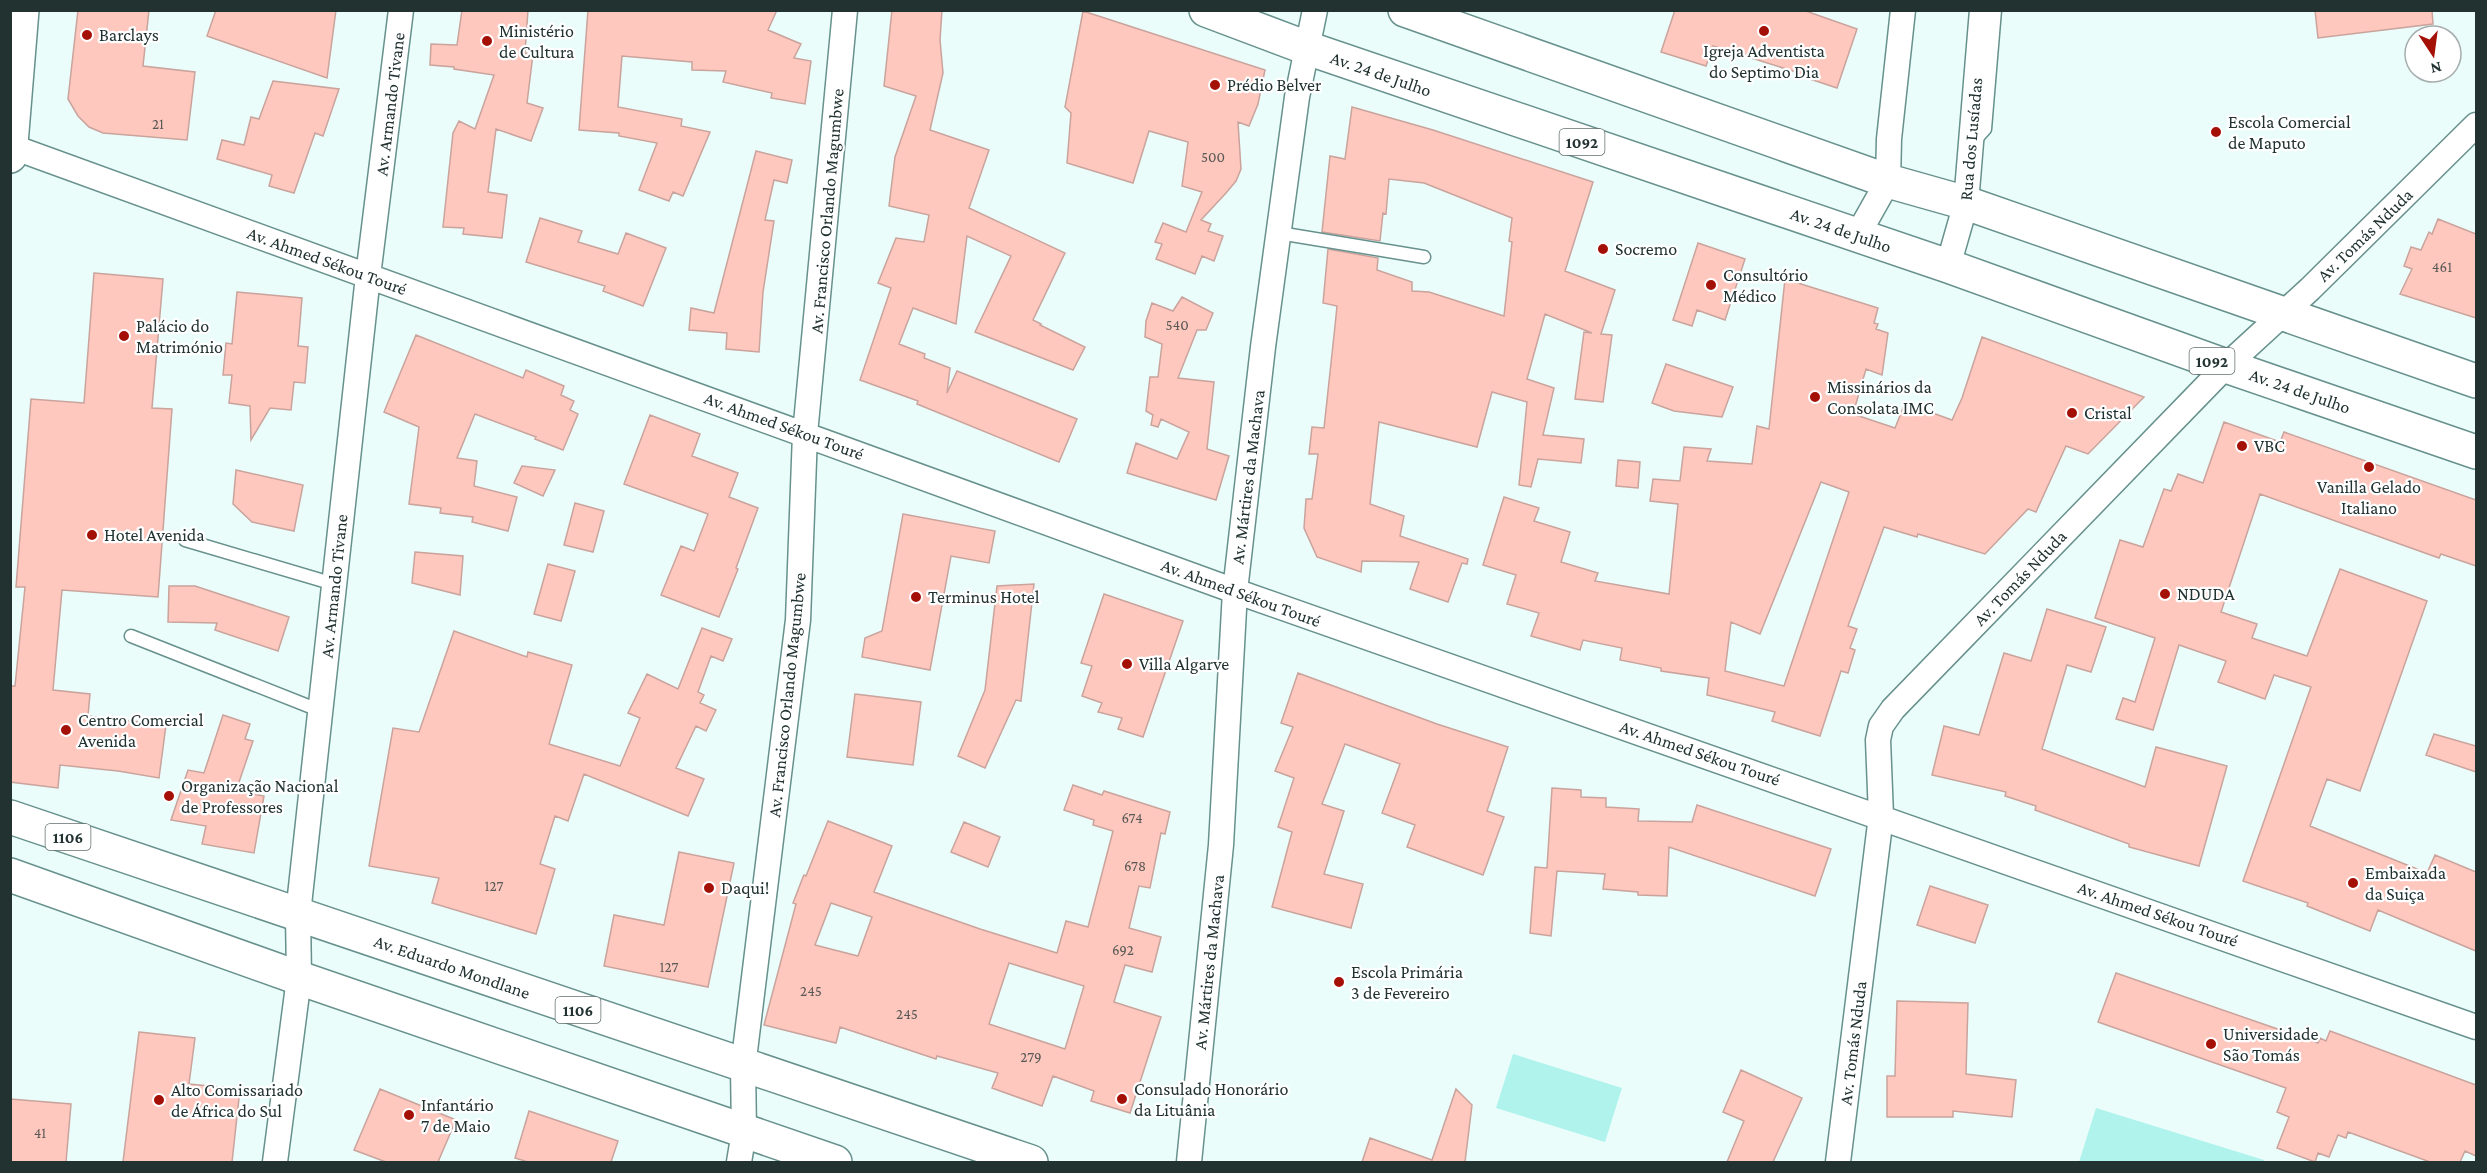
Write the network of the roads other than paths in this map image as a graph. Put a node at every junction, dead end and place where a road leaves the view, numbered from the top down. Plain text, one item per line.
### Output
1 (22, 10) edge
2 (401, 10) edge
3 (845, 10) edge
4 (1206, 10) edge
5 (1315, 10) edge
6 (1405, 10) edge
7 (1901, 10) edge
8 (1982, 10) edge
9 (1995, 10) edge
10 (1307, 48) junction
11 (2476, 125) edge
12 (1970, 146) junction
13 (11, 149) edge
14 (1888, 181) junction
15 (1966, 203) junction
16 (1279, 233) junction
17 (1857, 236) junction
18 (1424, 257) dead end
19 (1948, 266) junction
20 (368, 276) junction
21 (2283, 314) junction
22 (2226, 366) junction
23 (2476, 381) edge
24 (806, 434) junction
25 (2476, 452) edge
26 (185, 540) dead end
27 (334, 584) junction
28 (1234, 591) junction
29 (131, 636) dead end
30 (321, 711) junction
31 (1881, 816) junction
32 (10, 817) edge
33 (10, 875) edge
34 (298, 914) junction
35 (299, 978) junction
36 (2476, 1027) edge
37 (743, 1067) junction
38 (741, 1147) edge
39 (275, 1162) edge
40 (836, 1162) edge
41 (1031, 1162) edge
42 (1189, 1162) edge
43 (1838, 1162) edge

1 - 13 main road
2 - 20 street, Av. Armando Tivane
3 - 24 street, Av. Francisco Orlando Magumbwe
4 - 10 main road, Av. 24 de Julho / 1092
5 - 10 street, Av. Mártires da Machava
6 - 14 main road
7 - 14 street
8 - 12 street, Rua dos Lusíadas
9 - 12 lane
10 - 16 street, Av. Mártires da Machava
10 - 17 main road, Av. 24 de Julho / 1092
11 - 21 street, Av. Tomás Nduda
12 - 15 street, Rua dos Lusíadas
13 - 20 street, Av. Ahmed Sékou Touré
14 - 15 main road
14 - 17 street
15 - 19 street, Rua dos Lusíadas
15 - 21 main road
16 - 18 lane
16 - 28 street, Av. Mártires da Machava
17 - 19 main road, Av. 24 de Julho / 1092
19 - 22 main road, Av. 24 de Julho / 1092
20 - 24 street, Av. Ahmed Sékou Touré
20 - 27 street, Av. Armando Tivane
21 - 22 street, Av. Tomás Nduda
21 - 23 main road
22 - 25 main road, Av. 24 de Julho / 1092
22 - 31 street, Av. Tomás Nduda
24 - 28 street, Av. Ahmed Sékou Touré
24 - 37 street, Av. Francisco Orlando Magumbwe
26 - 27 lane
27 - 30 street, Av. Armando Tivane
28 - 31 street, Av. Ahmed Sékou Touré
28 - 42 street, Av. Mártires da Machava
29 - 30 lane
30 - 34 street, Av. Armando Tivane
31 - 36 street, Av. Ahmed Sékou Touré
31 - 43 street, Av. Tomás Nduda
32 - 34 main road, Av. Eduardo Mondlane / 1106
33 - 35 main road
34 - 35 street, Av. Armando Tivane
34 - 37 main road, Av. Eduardo Mondlane / 1106
35 - 38 main road
35 - 39 street, Av. Armando Tivane
37 - 38 street, Av. Francisco Orlando Magumbwe
37 - 41 main road, Av. Eduardo Mondlane / 1106
38 - 40 main road

